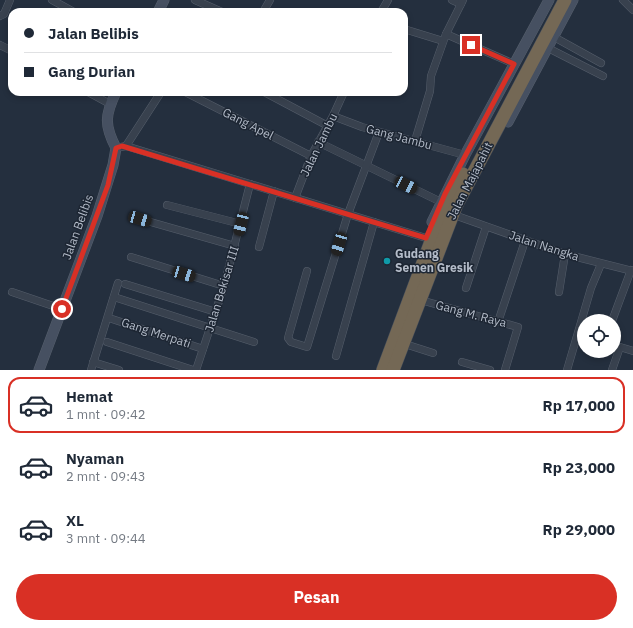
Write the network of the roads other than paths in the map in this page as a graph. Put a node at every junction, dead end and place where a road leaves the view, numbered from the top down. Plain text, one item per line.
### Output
1 (10, 0) edge
2 (52, 0) edge
3 (195, 0) edge
4 (452, 0) edge
5 (549, 0) edge
6 (555, 0) edge
7 (565, 0) edge
8 (573, 0) edge
9 (623, 0) edge
10 (462, 2) edge
11 (67, 8) edge
12 (210, 8) edge
13 (633, 10) edge
14 (0, 16) edge
15 (408, 31) edge
16 (445, 38) junction
17 (547, 39) junction
18 (601, 62) dead end
19 (514, 64) junction
20 (603, 76) dead end
21 (95, 96) edge
22 (114, 96) edge
23 (158, 96) edge
24 (193, 96) edge
25 (272, 96) edge
26 (342, 96) edge
27 (110, 104) junction
28 (333, 116) junction
29 (328, 126) junction
30 (379, 132) junction
31 (414, 141) junction
32 (318, 142) junction
33 (493, 142) junction
34 (121, 147) junction
35 (465, 155) junction
36 (311, 156) junction
37 (366, 165) junction
38 (250, 184) junction
39 (274, 191) junction
40 (295, 198) junction
41 (441, 202) junction
42 (167, 205) dead end
43 (348, 214) junction
44 (457, 216) junction
45 (140, 219) dead end
46 (374, 222) junction
47 (241, 224) junction
48 (486, 227) junction
49 (426, 238) junction
50 (525, 241) junction
51 (235, 246) junction
52 (259, 247) dead end
53 (565, 254) junction
54 (131, 257) dead end
55 (601, 264) junction
56 (307, 271) dead end
57 (632, 271) edge
58 (224, 286) junction
59 (466, 288) dead end
60 (12, 292) dead end
61 (559, 292) dead end
62 (114, 297) junction
63 (424, 301) junction
64 (62, 309) junction
65 (216, 312) junction
66 (615, 314) edge
67 (109, 318) dead end
68 (498, 322) junction
69 (211, 327) junction
70 (107, 342) dead end
71 (254, 342) dead end
72 (408, 345) junction
73 (203, 349) junction
74 (633, 351) edge
75 (434, 353) dead end
76 (336, 356) dead end
77 (93, 362) junction
78 (462, 362) dead end
79 (39, 370) edge
80 (91, 370) edge
81 (119, 370) edge
82 (195, 370) edge
83 (377, 370) edge
84 (383, 370) edge
85 (393, 370) edge
86 (398, 370) edge
87 (490, 370) edge
88 (505, 370) edge
89 (567, 370) edge
90 (612, 370) edge

1 - 14 street
2 - 11 street
3 - 12 street
4 - 10 street
5 - 19 street
6 - 17 highway, Jalan Majapahit
7 - 17 highway, Jalan Majapahit
8 - 17 street
9 - 13 street
10 - 16 street
15 - 16 street
16 - 19 street
16 - 31 street
17 - 18 street
17 - 20 street
17 - 33 highway, Jalan Majapahit
17 - 84 highway, Jalan Majapahit
19 - 35 street
21 - 27 street
22 - 27 street
23 - 34 street
24 - 36 street, Gang Apel
25 - 29 street
26 - 28 street, Jalan Jambu
27 - 34 street
28 - 29 street, Jalan Jambu
28 - 30 street, Gang Jambu
29 - 32 street, Jalan Jambu
30 - 31 street, Gang Jambu
30 - 37 street
31 - 35 street, Gang Jambu
32 - 36 street, Jalan Jambu
32 - 37 street
33 - 44 street
33 - 85 highway, Jalan Majapahit
34 - 38 street
34 - 64 street, Jalan Belibis
35 - 41 street
36 - 40 street, Jalan Jambu
37 - 41 street
37 - 43 street
38 - 39 street
38 - 47 street, Jalan Bekisar III
39 - 40 street
39 - 52 street
40 - 43 street
41 - 49 street
42 - 47 street
43 - 46 street
43 - 56 street
44 - 48 street, Jalan Nangka
44 - 63 street
45 - 51 street
46 - 49 street
46 - 76 street
47 - 51 street, Jalan Bekisar III
48 - 50 street, Jalan Nangka
48 - 59 street
49 - 83 street
50 - 53 street, Jalan Nangka
50 - 68 street
51 - 58 street, Jalan Bekisar III
53 - 55 street, Jalan Nangka
53 - 61 street
54 - 58 street
55 - 57 street, Jalan Nangka
55 - 89 street
57 - 66 street
58 - 65 street, Jalan Bekisar III
60 - 64 street
62 - 65 street
62 - 69 street
62 - 77 street
63 - 68 street, Gang M. Raya
63 - 72 street
64 - 79 street, Jalan Belibis
65 - 69 street, Jalan Bekisar III
67 - 73 street, Gang Merpati
68 - 88 street, Gang M. Raya
69 - 71 street
69 - 73 street, Jalan Bekisar III
70 - 82 street
72 - 75 street
72 - 86 street
73 - 82 street, Jalan Bekisar III
74 - 90 street
77 - 80 street
77 - 81 street
78 - 87 street

